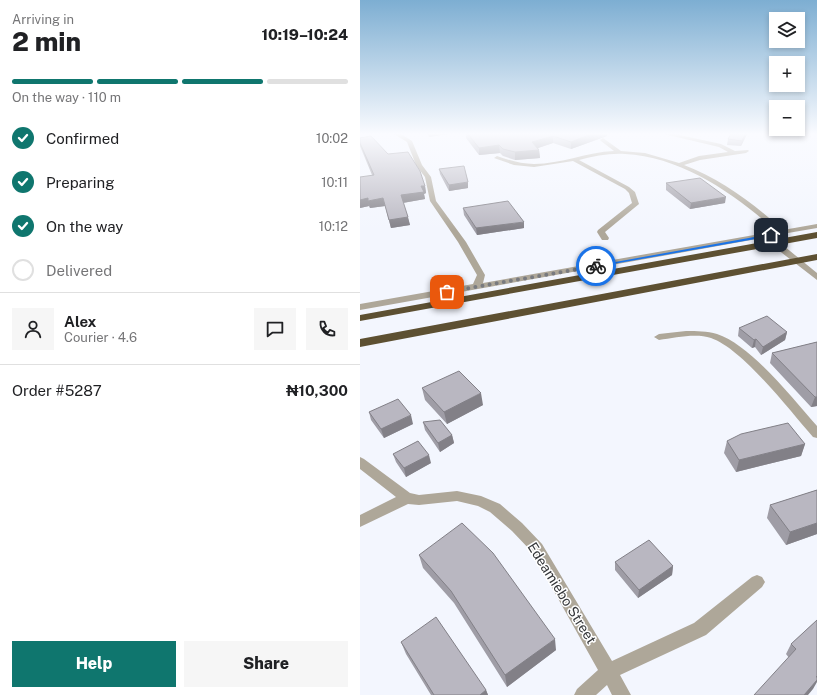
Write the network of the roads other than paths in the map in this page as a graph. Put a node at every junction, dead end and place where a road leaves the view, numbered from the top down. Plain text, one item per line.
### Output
1 (420, 166) edge
2 (588, 166) edge
3 (685, 166) edge
4 (817, 226) edge
5 (782, 233) junction
6 (817, 235) edge
7 (605, 238) dead end
8 (792, 240) junction
9 (776, 244) junction
10 (817, 257) edge
11 (797, 261) junction
12 (817, 277) edge
13 (477, 286) junction
14 (360, 307) edge
15 (360, 318) edge
16 (659, 337) dead end
17 (360, 345) edge
18 (817, 434) edge
19 (360, 462) edge
20 (407, 498) junction
21 (360, 521) edge
22 (757, 582) dead end
23 (608, 672) junction
24 (583, 695) edge
25 (622, 695) edge

1 - 13 street
2 - 7 street
3 - 5 street
4 - 5 street
5 - 8 street
5 - 13 street
6 - 8 highway
8 - 9 highway
9 - 11 street
9 - 15 highway
10 - 11 highway
11 - 12 street
11 - 17 highway
13 - 14 street
16 - 18 street
19 - 20 street
20 - 21 street
20 - 23 street, Edeamiebo Street
22 - 23 street
23 - 24 street
23 - 25 street, Edeamiebo Street

